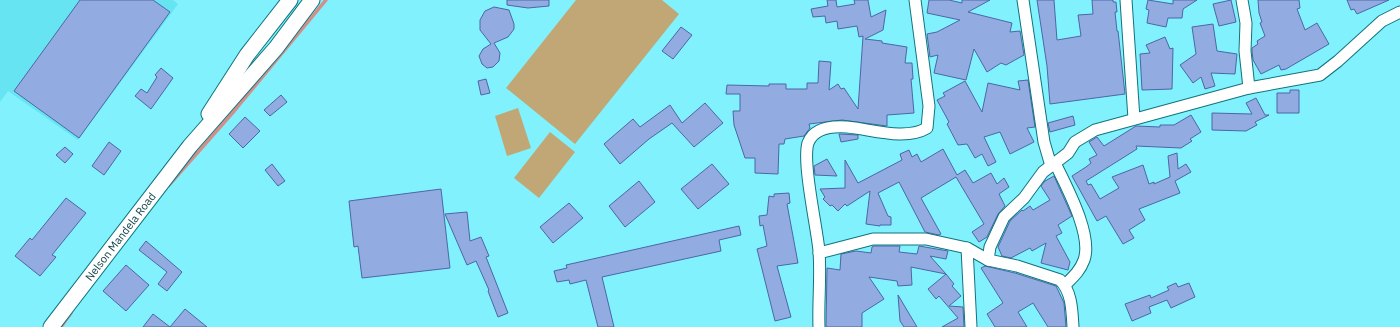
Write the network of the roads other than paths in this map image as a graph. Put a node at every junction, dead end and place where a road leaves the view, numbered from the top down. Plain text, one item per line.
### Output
1 (290, 0) edge
2 (312, 0) edge
3 (915, 0) edge
4 (1023, 0) edge
5 (1126, 0) edge
6 (1242, 0) edge
7 (1400, 12) edge
8 (1249, 88) junction
9 (1134, 119) junction
10 (190, 146) junction
11 (1053, 164) junction
12 (967, 248) junction
13 (819, 253) junction
14 (988, 260) junction
15 (1065, 285) junction
16 (51, 327) edge
17 (819, 327) edge
18 (971, 327) edge
19 (1073, 327) edge

1 - 10 main road, Nelson Mandela Road
2 - 10 main road, Nelson Mandela Road
3 - 13 street
4 - 11 street
5 - 9 street
6 - 8 street
7 - 8 street
8 - 9 street
9 - 11 street
10 - 16 main road, Nelson Mandela Road
11 - 14 street
11 - 15 street
12 - 13 street
12 - 14 street
12 - 18 street
13 - 17 street
14 - 15 street
15 - 19 street

